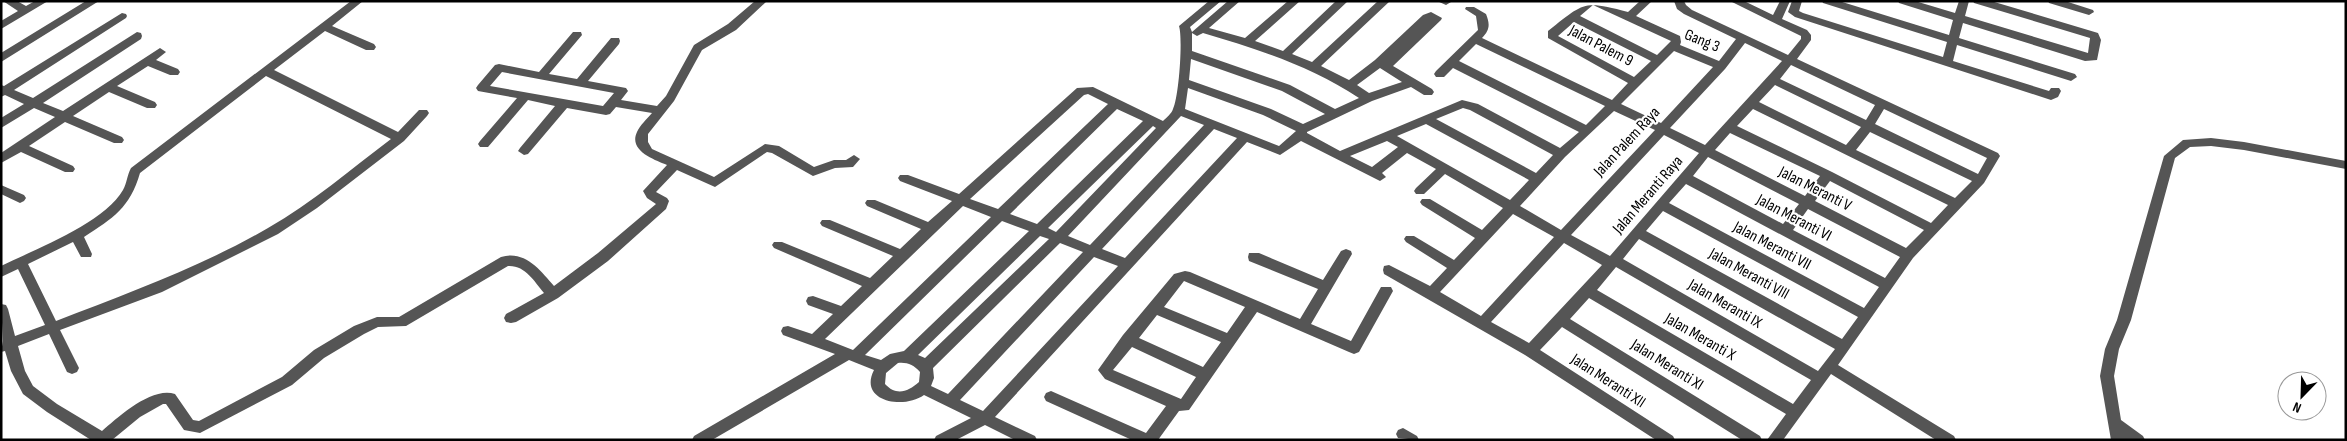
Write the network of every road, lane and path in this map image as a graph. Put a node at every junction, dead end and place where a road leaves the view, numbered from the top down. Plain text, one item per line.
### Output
1 (8, 1) edge
2 (43, 1) edge
3 (94, 1) edge
4 (358, 1) edge
5 (762, 1) edge
6 (1216, 1) edge
7 (1234, 1) edge
8 (1295, 1) edge
9 (1343, 1) edge
10 (1385, 1) edge
11 (1593, 1) edge
12 (1647, 1) edge
13 (1679, 1) edge
14 (1736, 1) edge
15 (1785, 1) edge
16 (1796, 1) edge
17 (1827, 1) edge
18 (1903, 1) edge
19 (1964, 1) edge
20 (1978, 1) edge
21 (2053, 1) edge
22 (1470, 9) dead end
23 (27, 11) junction
24 (2088, 12) dead end
25 (122, 16) dead end
26 (1573, 17) junction
27 (1629, 17) junction
28 (1959, 18) junction
29 (1776, 20) junction
30 (1, 26) edge
31 (325, 27) junction
32 (1201, 29) junction
33 (1187, 34) junction
34 (576, 35) dead end
35 (137, 36) dead end
36 (1743, 38) junction
37 (1475, 39) junction
38 (1953, 40) junction
39 (614, 41) dead end
40 (1246, 43) junction
41 (1672, 46) junction
42 (370, 47) dead end
43 (160, 52) dead end
44 (1186, 52) junction
45 (1284, 56) junction
46 (1, 58) edge
47 (1789, 59) junction
48 (1658, 60) junction
49 (147, 61) junction
50 (1451, 62) junction
51 (1947, 63) junction
52 (1383, 65) junction
53 (1721, 66) junction
54 (1314, 68) junction
55 (266, 71) junction
56 (174, 72) dead end
57 (1440, 74) dead end
58 (541, 76) junction
59 (2071, 77) dead end
60 (1773, 80) junction
61 (1411, 82) junction
62 (580, 83) junction
63 (1184, 83) junction
64 (1636, 83) junction
65 (1350, 85) junction
66 (108, 87) junction
67 (2055, 90) dead end
68 (2, 91) edge
69 (1428, 92) dead end
70 (525, 96) junction
71 (1368, 98) junction
72 (613, 102) junction
73 (564, 103) junction
74 (1750, 103) junction
75 (1882, 103) junction
76 (34, 104) junction
77 (1115, 104) junction
78 (1613, 105) junction
79 (151, 106) dead end
80 (658, 110) junction
81 (1179, 111) junction
82 (423, 113) dead end
83 (1335, 114) junction
84 (63, 117) junction
85 (1426, 119) junction
86 (1151, 121) junction
87 (1, 124) edge
88 (1212, 124) junction
89 (1868, 126) junction
90 (1165, 127) junction
91 (1728, 127) junction
92 (1661, 128) junction
93 (1588, 131) junction
94 (1302, 132) junction
95 (1386, 135) junction
96 (1246, 137) junction
97 (400, 138) junction
98 (118, 140) dead end
99 (484, 144) dead end
100 (19, 146) junction
101 (1406, 147) junction
102 (524, 151) dead end
103 (1848, 151) junction
104 (1706, 152) junction
105 (1560, 154) junction
106 (1342, 155) junction
107 (1, 159) edge
108 (854, 159) dead end
109 (676, 164) junction
110 (2346, 165) edge
111 (1444, 168) junction
112 (69, 169) dead end
113 (1828, 176) junction
114 (904, 178) dead end
115 (1686, 178) junction
116 (1538, 179) junction
117 (1980, 180) junction
118 (1, 189) edge
119 (1420, 190) dead end
120 (20, 198) dead end
121 (962, 201) junction
122 (1426, 202) dead end
123 (1806, 202) junction
124 (871, 203) dead end
125 (1957, 204) junction
126 (1662, 205) junction
127 (1512, 208) junction
128 (1000, 216) junction
129 (826, 223) dead end
130 (930, 228) junction
131 (1932, 229) junction
132 (1039, 230) junction
133 (1785, 231) junction
134 (1637, 232) junction
135 (1562, 236) junction
136 (74, 237) junction
137 (1056, 237) junction
138 (1484, 237) junction
139 (1410, 238) dead end
140 (778, 245) dead end
141 (1091, 251) junction
142 (86, 254) dead end
143 (902, 254) junction
144 (1346, 254) dead end
145 (1908, 255) junction
146 (1254, 257) dead end
147 (21, 262) junction
148 (1612, 262) junction
149 (1127, 264) junction
150 (1454, 266) junction
151 (1389, 270) dead end
152 (1, 272) edge
153 (872, 284) junction
154 (1888, 286) junction
155 (1326, 287) junction
156 (1386, 291) dead end
157 (1588, 291) junction
158 (1431, 293) junction
159 (553, 294) junction
160 (813, 301) dead end
161 (1254, 305) junction
162 (1153, 308) junction
163 (1, 309) edge
164 (843, 312) junction
165 (1866, 315) junction
166 (511, 318) dead end
167 (1561, 320) junction
168 (1482, 323) junction
169 (1303, 326) junction
170 (52, 329) junction
171 (788, 331) dead end
172 (1128, 339) junction
173 (815, 340) junction
174 (1230, 340) junction
175 (6, 346) edge
176 (1844, 347) junction
177 (1530, 351) junction
178 (851, 356) junction
179 (907, 356) junction
180 (926, 366) junction
181 (1829, 366) junction
182 (72, 368) dead end
183 (883, 368) junction
184 (1206, 375) junction
185 (1820, 378) junction
186 (922, 388) junction
187 (1051, 397) dead end
188 (949, 402) junction
189 (1176, 404) junction
190 (1795, 412) junction
191 (984, 419) junction
192 (2115, 424) junction
193 (102, 439) edge
194 (698, 440) edge
195 (941, 440) edge
196 (1030, 440) edge
197 (1149, 440) edge
198 (1668, 440) edge
199 (1756, 440) edge
200 (1774, 440) edge
201 (1949, 440) edge
202 (2118, 440) edge
203 (2138, 440) edge

1 - 23 street
2 - 23 street
3 - 46 street
4 - 31 street
5 - 80 street
6 - 33 street
7 - 32 street
8 - 40 street
9 - 45 street
10 - 54 street
11 - 26 street
11 - 27 street
12 - 27 street
13 - 36 street
14 - 29 street
15 - 29 street
16 - 51 street
17 - 38 street
18 - 28 street
19 - 28 street
20 - 28 street
21 - 24 street
22 - 37 street
23 - 30 street
25 - 68 street
26 - 48 street
26 - 64 street, Jalan Palem 9
27 - 41 street
28 - 38 street
29 - 47 street, Jalan Meranti Raya
31 - 42 street
31 - 55 street
32 - 33 street
32 - 40 street
33 - 44 street
34 - 58 street
35 - 76 street
36 - 47 street
36 - 53 street, Jalan Palem Raya
37 - 50 street
37 - 78 street, Jalan Meranti V
38 - 51 street
38 - 59 street
39 - 62 street
40 - 45 street
41 - 48 street
41 - 53 street, Gang 3
43 - 49 street
44 - 63 street
44 - 83 street
45 - 54 street
47 - 60 street, Jalan Meranti Raya
47 - 75 street
48 - 64 street
49 - 56 street
49 - 66 street
50 - 57 street
50 - 93 street
51 - 67 street
52 - 52 street
52 - 61 street
52 - 65 street
53 - 92 street, Jalan Palem Raya
54 - 65 street
55 - 97 street
55 - 136 street
58 - 62 street
58 - 70 street
60 - 74 street, Jalan Meranti Raya
60 - 89 street
61 - 69 street
61 - 71 street
62 - 72 street
63 - 81 street
63 - 94 street
64 - 78 street
65 - 71 street
66 - 79 street
66 - 84 street
68 - 76 street
70 - 73 street
70 - 99 street
71 - 83 street
72 - 73 street
72 - 80 street
73 - 102 street
74 - 91 street, Jalan Meranti Raya
74 - 103 street
75 - 89 street
75 - 117 street
76 - 84 street
76 - 87 street
77 - 86 street
77 - 121 street
77 - 128 street
78 - 92 street, Jalan Meranti V
78 - 93 street
80 - 109 street
81 - 88 street
81 - 90 street
82 - 97 street
83 - 94 street
84 - 98 street
84 - 100 street
85 - 95 street
85 - 105 street
85 - 116 street
86 - 90 street
86 - 132 street
88 - 96 street
88 - 141 street
89 - 103 street
89 - 117 street
90 - 137 street
91 - 104 street, Jalan Meranti Raya
91 - 113 street
92 - 104 street, Jalan Meranti V
92 - 135 street, Jalan Palem Raya
93 - 105 street
94 - 96 street
94 - 106 street
95 - 101 street, Jalan Meranti IX
95 - 106 street
96 - 149 street
97 - 170 street
100 - 107 street
100 - 112 street
101 - 106 street
101 - 111 street, Jalan Meranti IX
103 - 125 street
104 - 115 street, Jalan Meranti Raya
104 - 123 street, Jalan Meranti V
105 - 116 street
108 - 109 street
109 - 159 street
110 - 192 street
111 - 119 street
111 - 127 street, Jalan Meranti IX
113 - 123 street
113 - 131 street
114 - 121 street
115 - 126 street, Jalan Meranti Raya
115 - 133 street, Jalan Meranti VI
116 - 127 street
117 - 125 street
118 - 120 street
121 - 128 street
121 - 130 street
122 - 138 street
123 - 133 street
123 - 145 street, Jalan Meranti V
124 - 130 street
125 - 131 street
126 - 134 street, Jalan Meranti Raya
126 - 165 street, Jalan Meranti VII
127 - 135 street, Jalan Meranti IX
127 - 138 street
128 - 132 street
128 - 178 street
129 - 143 street
130 - 143 street
131 - 145 street
132 - 137 street
132 - 179 street
133 - 154 street, Jalan Meranti VI
134 - 148 street, Jalan Meranti Raya
134 - 176 street, Jalan Meranti VIII
135 - 148 street, Jalan Meranti IX
135 - 168 street, Jalan Palem Raya
136 - 142 street
136 - 147 street
137 - 141 street
137 - 180 street
138 - 150 street
139 - 150 street
140 - 153 street
141 - 149 street
141 - 188 street
143 - 153 street
144 - 155 street
145 - 154 street
146 - 155 street
147 - 152 street
147 - 170 street
148 - 157 street, Jalan Meranti Raya
148 - 185 street, Jalan Meranti IX
149 - 191 street
150 - 158 street
151 - 158 street, Jalan Meranti XII
153 - 164 street
154 - 165 street
155 - 169 street
156 - 169 street
157 - 167 street, Jalan Meranti Raya
157 - 190 street, Jalan Meranti X
158 - 168 street, Jalan Meranti XII
159 - 166 street
159 - 193 street
160 - 164 street
161 - 162 street
161 - 169 street
161 - 174 street
162 - 172 street
162 - 174 street
163 - 175 street
164 - 173 street
165 - 176 street
167 - 177 street, Jalan Meranti Raya
167 - 199 street, Jalan Meranti XI
168 - 177 street, Jalan Meranti XII
170 - 175 street
170 - 182 street
171 - 173 street
172 - 184 street
172 - 189 street
173 - 178 street
174 - 184 street
175 - 193 street
176 - 181 street
177 - 198 street, Jalan Meranti XII
178 - 183 street
178 - 194 street
179 - 180 street
179 - 183 street
180 - 186 street
181 - 185 street
181 - 201 street
183 - 186 street
184 - 189 street
185 - 190 street
186 - 188 street
187 - 197 street
188 - 191 street
189 - 197 street
190 - 200 street
191 - 195 street
191 - 196 street
192 - 202 street
192 - 203 street

